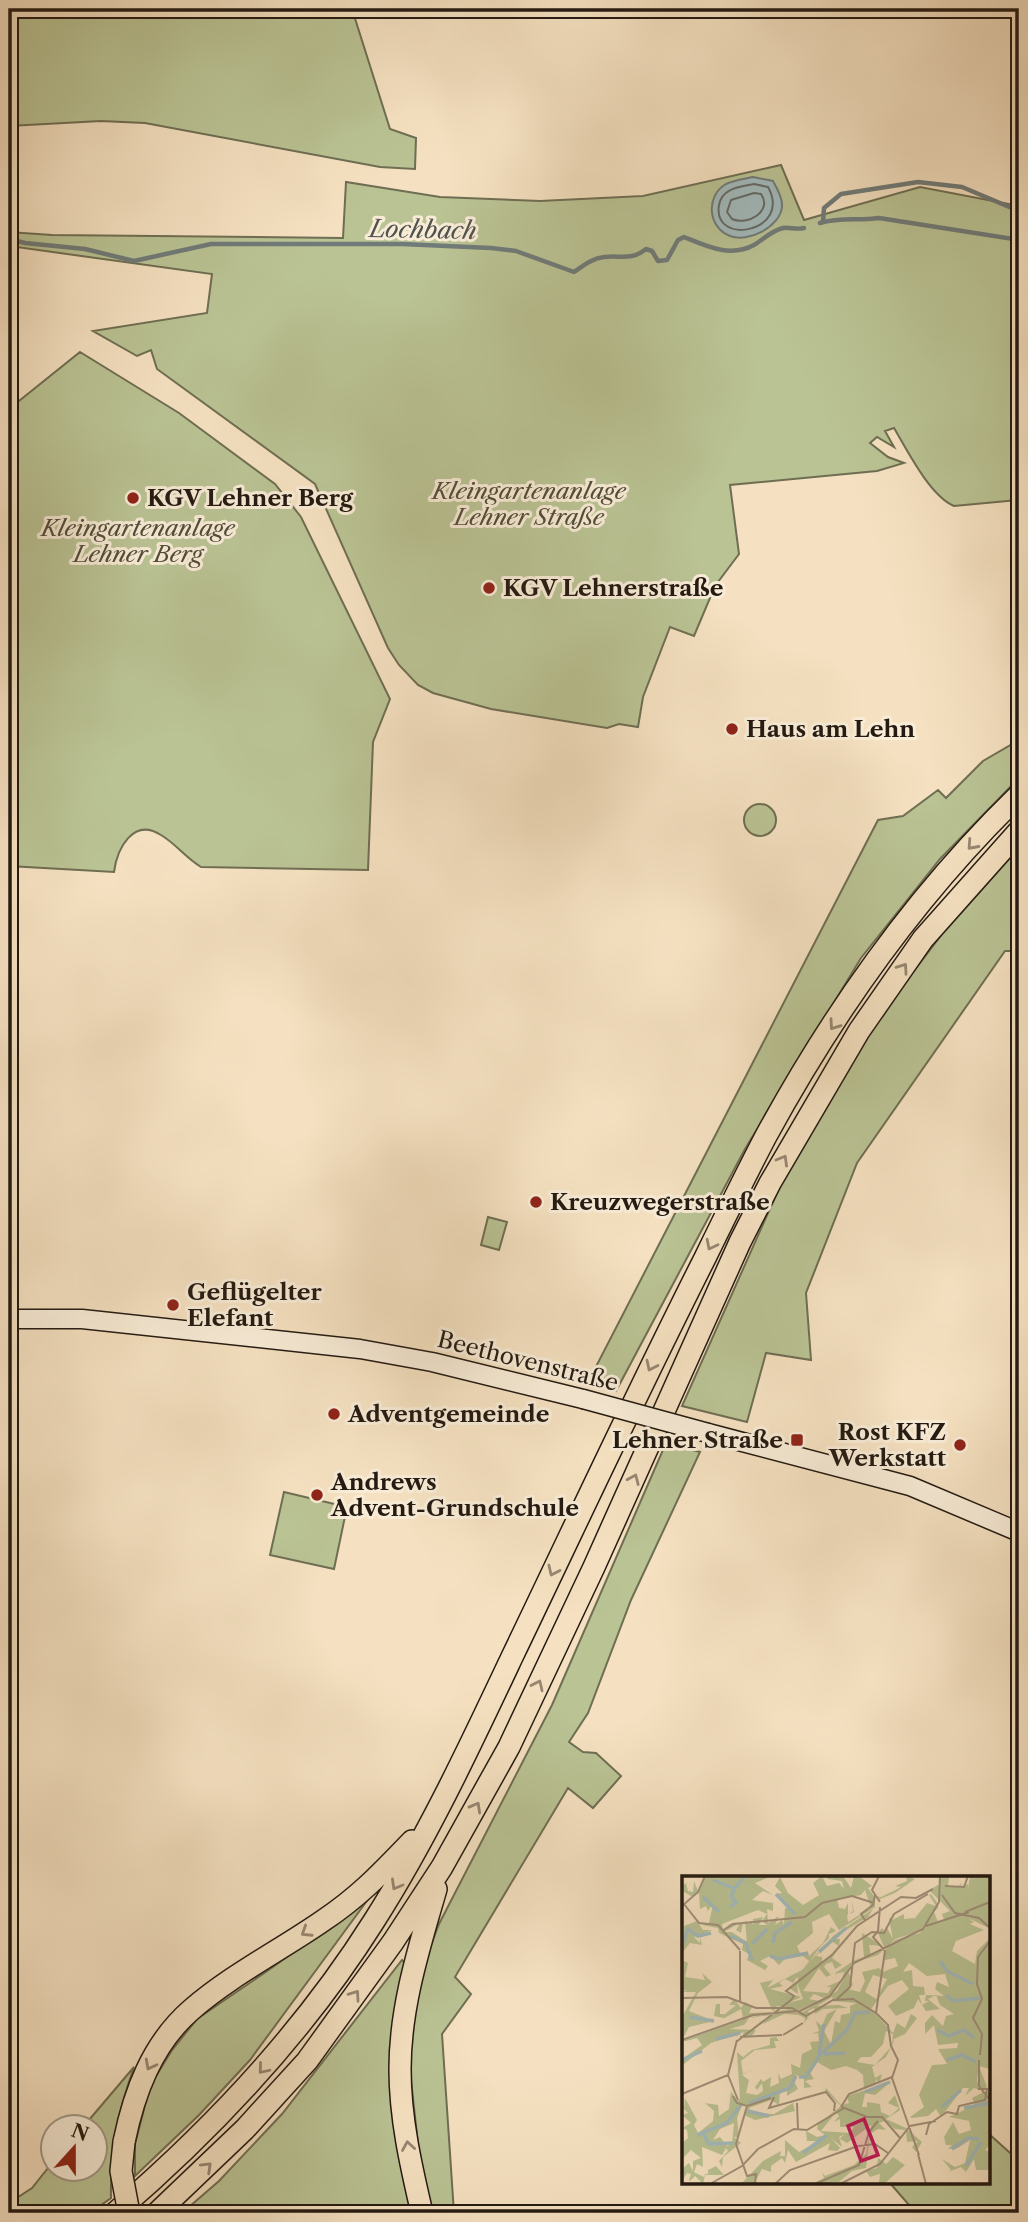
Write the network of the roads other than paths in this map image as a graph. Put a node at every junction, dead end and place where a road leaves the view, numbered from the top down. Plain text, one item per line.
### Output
1 (1019, 795) edge
2 (1019, 831) edge
3 (9, 1319) edge
4 (1019, 1532) edge
5 (428, 1825) junction
6 (442, 1867) junction
7 (115, 2213) edge
8 (129, 2213) edge
9 (157, 2213) edge
10 (422, 2213) edge

1 -> 5 highway
6 -> 2 highway
3 - 4 main road, Beethovenstraße, bridge
5 -> 7 highway
5 -> 8 highway, bridge
9 -> 6 highway
10 -> 6 highway

